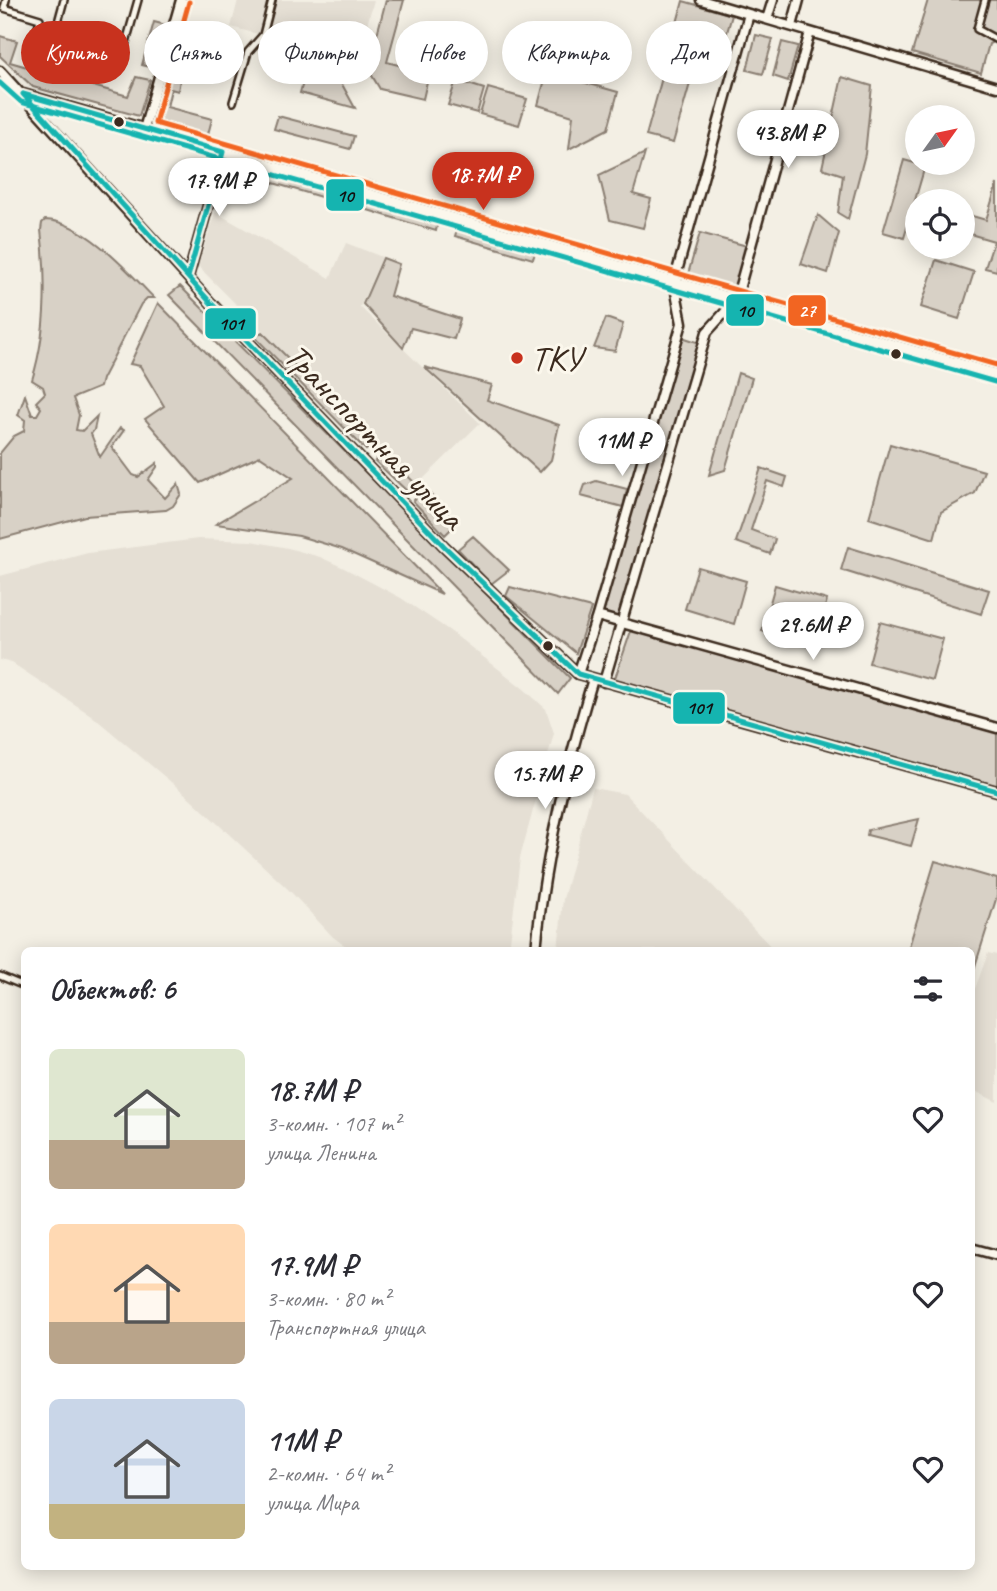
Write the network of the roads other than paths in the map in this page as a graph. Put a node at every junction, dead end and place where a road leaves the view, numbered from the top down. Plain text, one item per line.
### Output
1 (6, 0) edge
2 (64, 0) edge
3 (138, 0) edge
4 (181, 0) edge
5 (272, 0) edge
6 (701, 0) edge
7 (773, 0) edge
8 (799, 0) edge
9 (985, 0) edge
10 (749, 14) junction
11 (767, 19) junction
12 (40, 21) edge
13 (58, 21) edge
14 (792, 26) junction
15 (130, 28) edge
16 (810, 32) junction
17 (997, 40) edge
18 (0, 71) edge
19 (997, 77) edge
20 (996, 87) edge
21 (23, 94) junction
22 (233, 102) dead end
23 (144, 129) junction
24 (223, 152) junction
25 (188, 277) junction
26 (674, 282) junction
27 (736, 300) junction
28 (997, 374) edge
29 (597, 616) junction
30 (622, 623) junction
31 (578, 674) junction
32 (593, 679) junction
33 (604, 682) junction
34 (997, 728) edge
35 (997, 791) edge
36 (536, 947) edge
37 (0, 976) edge
38 (21, 985) edge
39 (975, 1249) edge
40 (997, 1255) edge

1 - 12 street
2 - 13 street
3 - 15 street
4 - 23 main road
5 - 22 street
6 - 10 main road
7 - 11 main road
8 - 14 main road
9 - 17 street
10 - 11 main road
10 - 26 main road
11 - 14 main road
14 - 16 main road
16 - 20 main road
16 - 27 main road
18 - 21 main road, Транспортная улица
19 - 20 street
21 - 23 main road
21 - 25 main road, Транспортная улица
23 - 24 main road
24 - 25 main road
24 - 26 main road
25 - 31 main road, Транспортная улица
26 - 27 main road
26 - 29 main road
27 - 28 main road
27 - 30 main road
29 - 30 main road
29 - 31 main road
30 - 33 main road
30 - 34 main road
31 - 32 main road
32 - 33 main road
32 - 36 main road
33 - 35 main road
37 - 38 street
39 - 40 main road

